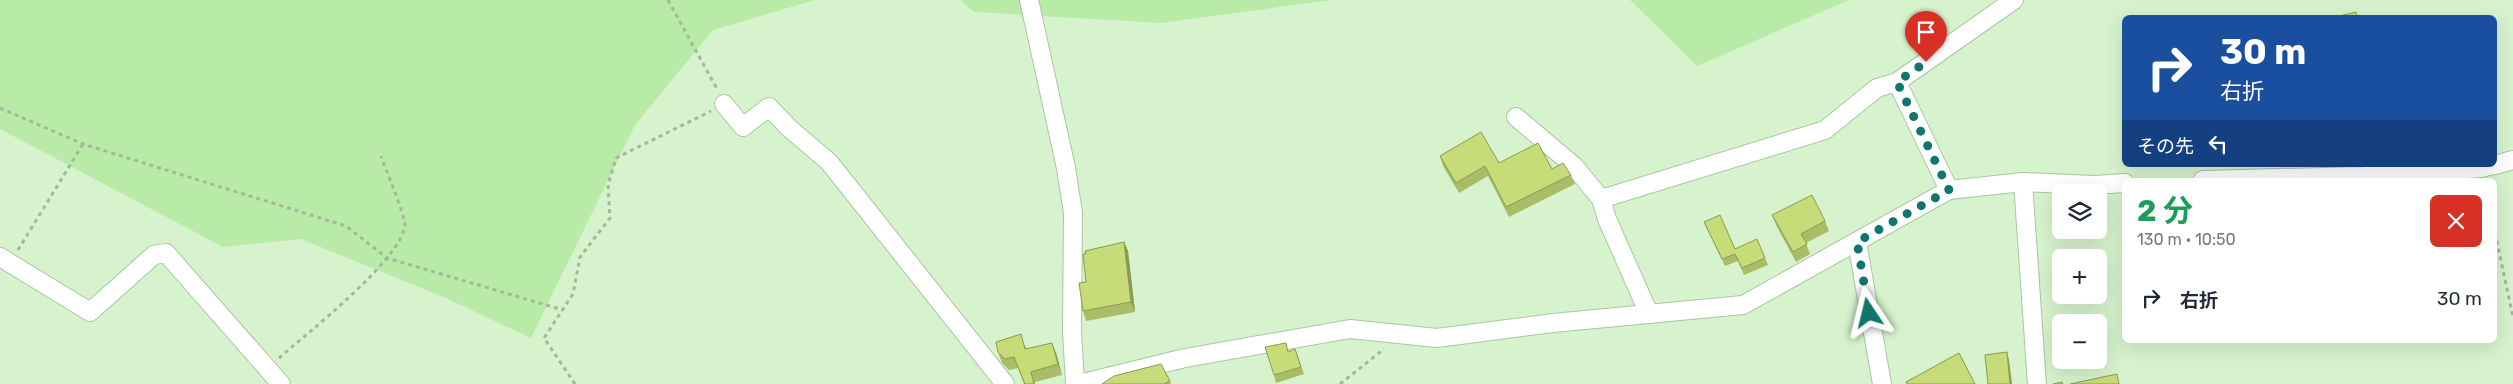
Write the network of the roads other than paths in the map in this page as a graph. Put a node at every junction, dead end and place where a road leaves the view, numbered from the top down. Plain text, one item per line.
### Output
1 (1029, 0) edge
2 (2014, 0) edge
3 (1897, 82) junction
4 (724, 104) road end
5 (1516, 117) dead end
6 (2513, 160) edge
7 (2497, 164) edge
8 (2485, 167) edge
9 (2284, 178) edge
10 (2023, 182) junction
11 (2122, 184) edge
12 (1949, 190) junction
13 (1601, 199) junction
14 (1857, 242) junction
15 (5, 260) edge
16 (1649, 314) junction
17 (281, 384) edge
18 (1005, 384) edge
19 (1075, 384) edge
20 (1079, 384) edge
21 (1882, 384) edge
22 (2036, 384) edge

1 - 19 street
2 - 3 street
3 - 12 street
3 - 13 street
4 - 18 street
5 - 13 street
6 - 7 street
8 - 9 street
10 - 11 street
10 - 12 street
10 - 22 street
12 - 14 street
13 - 16 street
14 - 16 street
14 - 21 street
15 - 17 street
16 - 20 street

